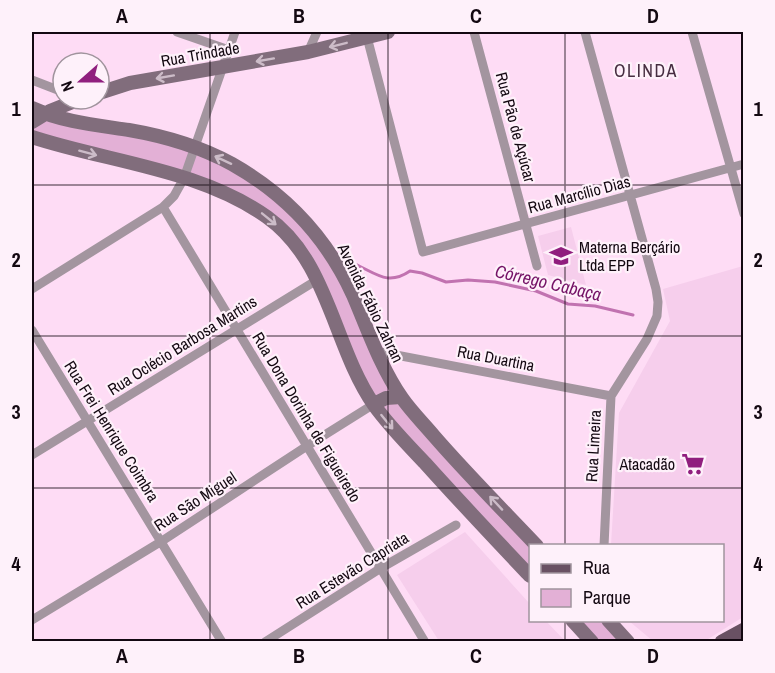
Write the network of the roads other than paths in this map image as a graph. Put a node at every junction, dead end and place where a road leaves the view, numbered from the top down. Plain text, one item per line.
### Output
1 (177, 32) edge
2 (235, 32) edge
3 (317, 32) edge
4 (388, 32) edge
5 (474, 32) edge
6 (585, 32) edge
7 (692, 32) edge
8 (367, 37) junction
9 (229, 50) junction
10 (308, 52) junction
11 (223, 67) junction
12 (32, 80) edge
13 (51, 87) edge
14 (111, 89) edge
15 (38, 111) edge
16 (32, 122) edge
17 (32, 137) edge
18 (195, 147) junction
19 (744, 164) edge
20 (731, 168) junction
21 (184, 178) junction
22 (630, 195) junction
23 (163, 207) junction
24 (744, 214) edge
25 (526, 224) junction
26 (537, 266) dead end
27 (317, 280) junction
28 (32, 289) edge
29 (237, 329) junction
30 (32, 330) edge
31 (375, 351) junction
32 (611, 396) junction
33 (401, 397) junction
34 (374, 404) junction
35 (87, 421) junction
36 (307, 446) junction
37 (32, 455) edge
38 (456, 525) dead end
39 (162, 541) junction
40 (535, 544) edge
41 (604, 544) edge
42 (381, 568) junction
43 (529, 574) edge
44 (32, 620) edge
45 (573, 622) edge
46 (609, 622) edge
47 (744, 631) edge
48 (222, 642) edge
49 (265, 642) edge
50 (425, 642) edge
51 (592, 642) edge
52 (628, 642) edge
53 (722, 642) edge
54 (732, 642) edge

1 - 9 street
2 - 9 street
3 - 10 street
4 - 8 main road, Rua Trindade
5 - 25 street, Rua Pão de Açúcar
6 - 22 street, Rua Limeira
7 - 20 street
8 -> 10 main road, Rua Trindade
8 - 25 street, Rua Marcílio Dias
9 - 11 street
10 -> 11 main road, Rua Trindade
11 -> 14 main road, Rua Trindade
11 - 18 street
12 - 13 street
15 - 16 main road
15 - 18 main road, Avenida Fábio Zahran
17 -> 21 main road
18 - 21 street
31 -> 18 main road, Avenida Fábio Zahran
19 - 20 street, Rua Marcílio Dias
20 - 22 street, Rua Marcílio Dias
20 - 24 street
21 - 23 street
21 -> 27 main road
22 - 25 street, Rua Marcílio Dias
22 - 32 street, Rua Limeira
23 - 28 street
23 - 29 street, Rua Dona Dorinha de Figueiredo
25 - 26 street, Rua Pão de Açúcar
27 - 29 street, Rua Oclécio Barbosa Martins
27 - 34 main road
29 - 35 street, Rua Oclécio Barbosa Martins
29 - 36 street, Rua Dona Dorinha de Figueiredo
30 - 35 street, Rua Frei Henrique Coimbra
31 - 32 street, Rua Duartina
31 - 33 main road, Avenida Fábio Zahran
32 - 41 street, Rua Limeira
33 - 34 main road
40 -> 33 main road, Avenida Fábio Zahran
34 - 36 street, Rua São Miguel
34 -> 43 main road
35 - 37 street, Rua Oclécio Barbosa Martins
35 - 39 street, Rua Frei Henrique Coimbra
36 - 39 street, Rua São Miguel
36 - 42 street, Rua Dona Dorinha de Figueiredo
38 - 42 street, Rua Estevão Capriata
39 - 44 street, Rua São Miguel
39 - 48 street, Rua Frei Henrique Coimbra
42 - 49 street, Rua Estevão Capriata
42 - 50 street, Rua Dona Dorinha de Figueiredo
45 - 51 main road
46 - 52 main road
47 - 53 main road
47 - 54 main road

